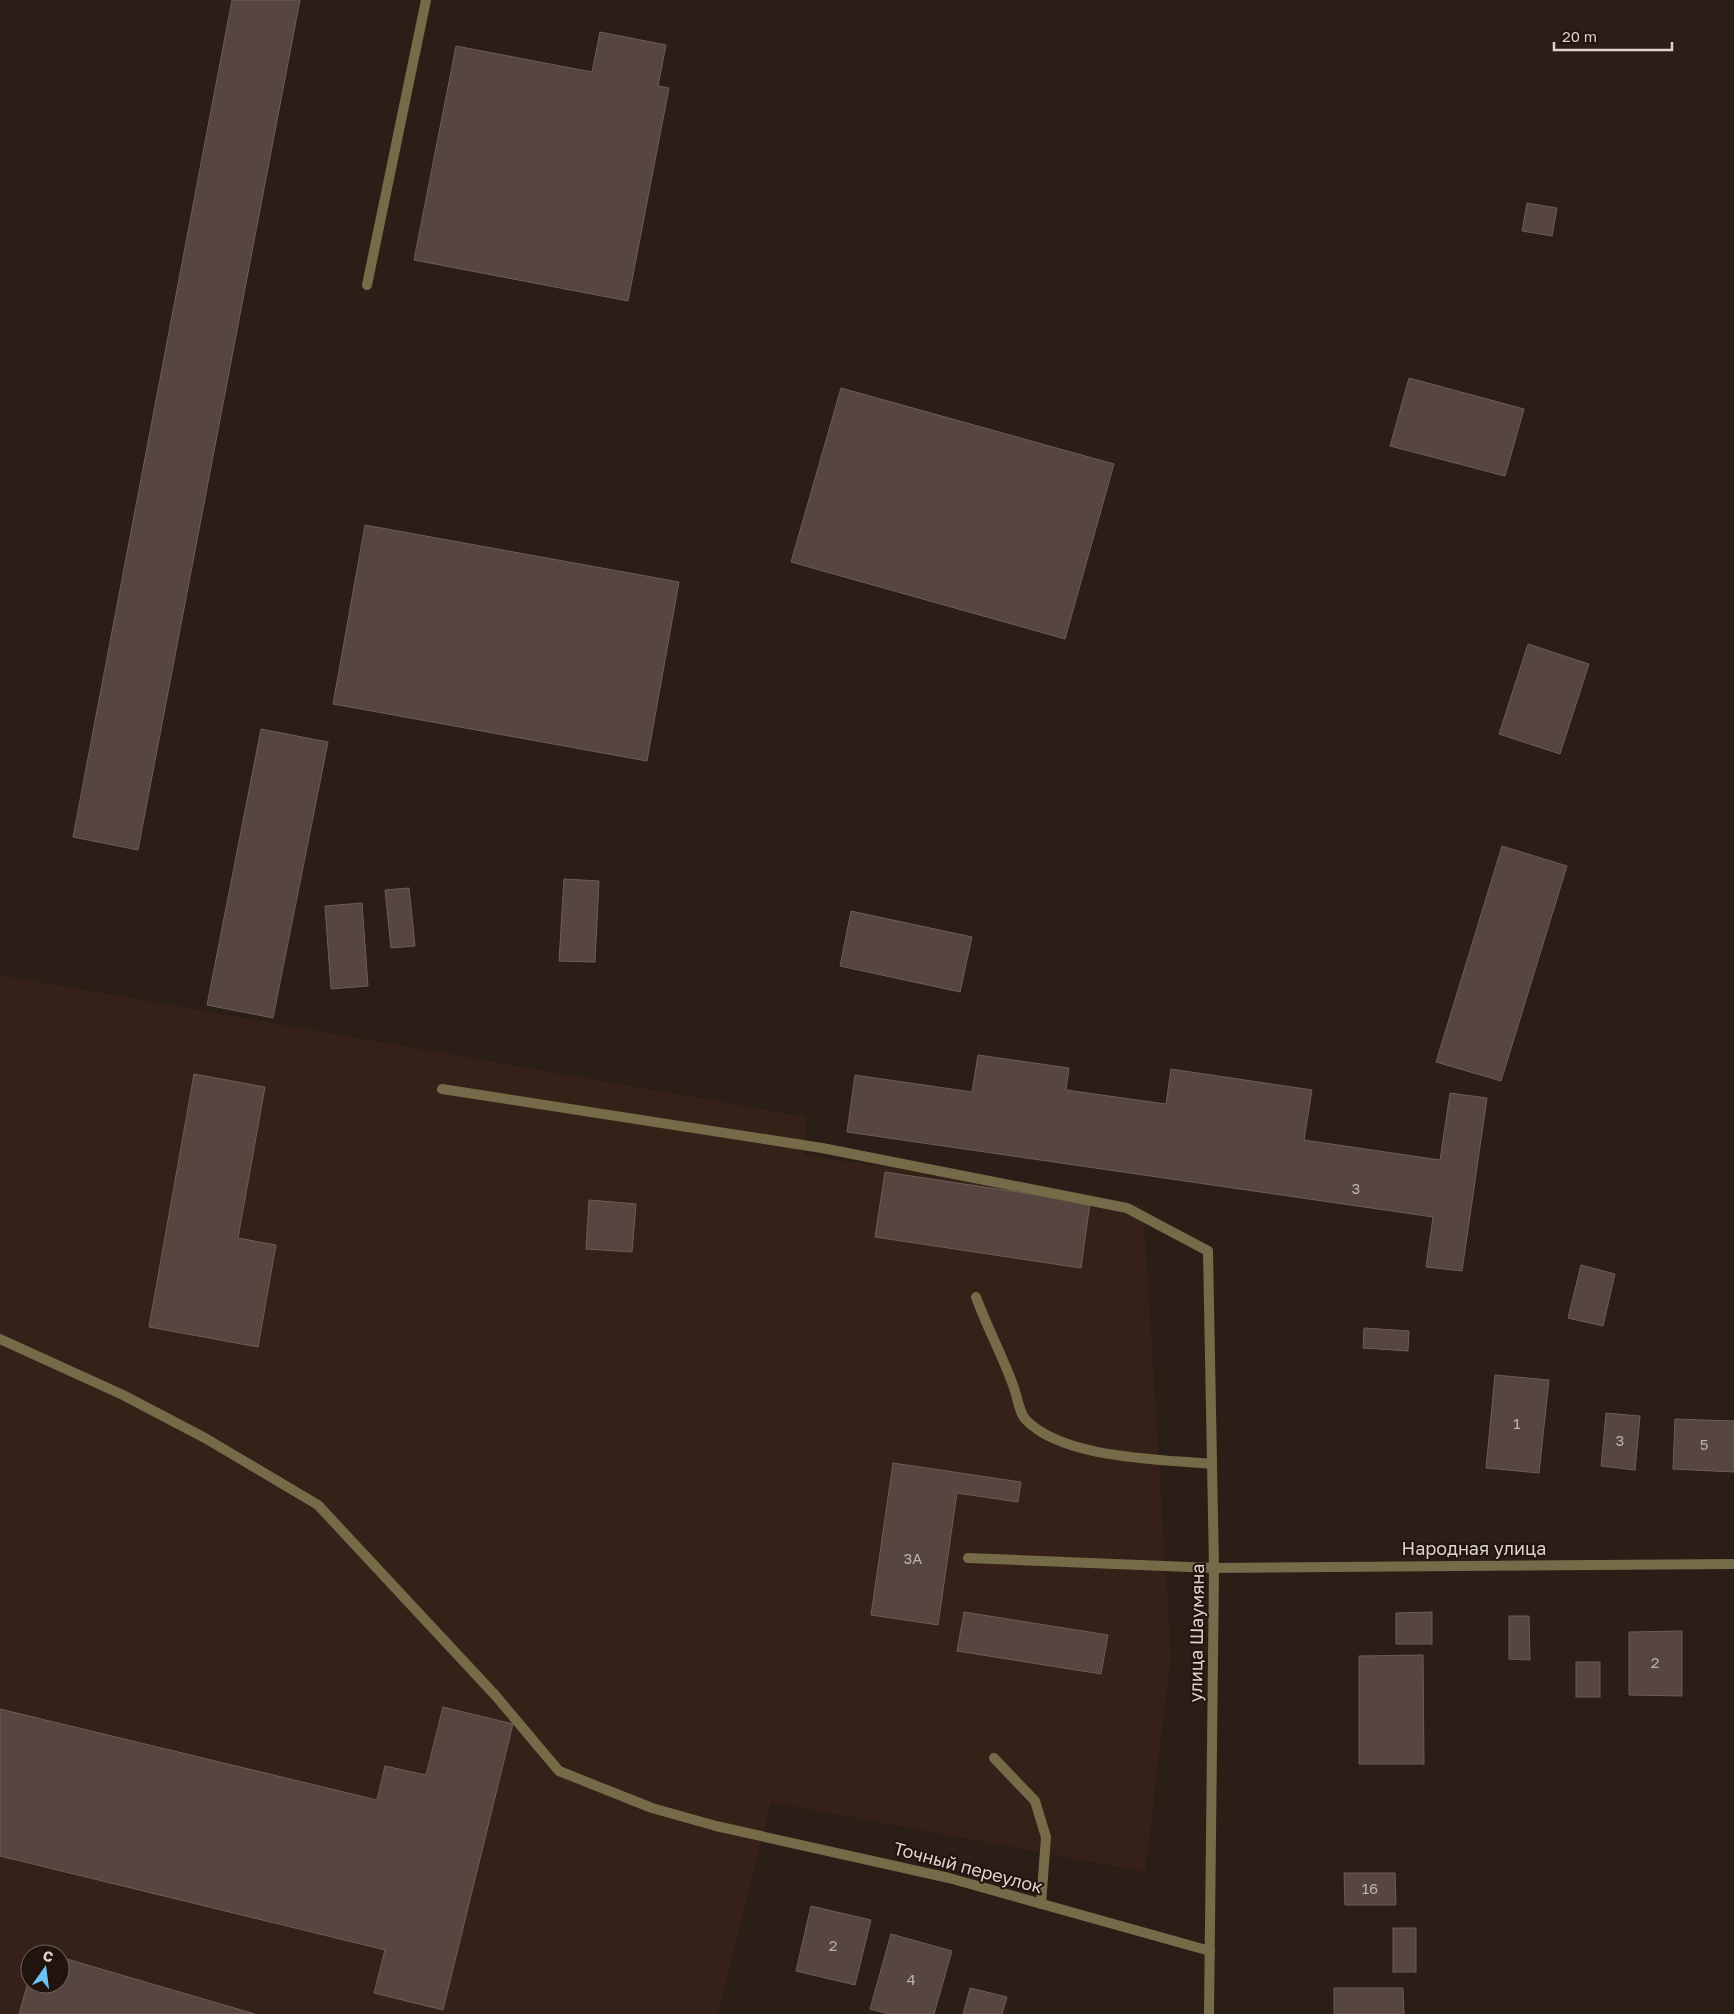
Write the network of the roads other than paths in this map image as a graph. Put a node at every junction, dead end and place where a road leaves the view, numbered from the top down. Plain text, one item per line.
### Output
1 (426, 0) edge
2 (367, 285) dead end
3 (442, 1089) dead end
4 (976, 1297) dead end
5 (0, 1339) edge
6 (1212, 1464) junction
7 (968, 1558) dead end
8 (1734, 1564) edge
9 (1214, 1568) junction
10 (994, 1758) dead end
11 (1041, 1904) junction
12 (1210, 1951) junction
13 (1209, 2014) edge

1 - 2 street
3 - 6 street, улица Шаумяна
4 - 6 street
5 - 11 street, Точный переулок
6 - 9 street, улица Шаумяна
7 - 9 street, Народная улица
8 - 9 street, Народная улица
9 - 12 street, улица Шаумяна
10 - 11 street
11 - 12 street, Точный переулок
12 - 13 street, улица Шаумяна

